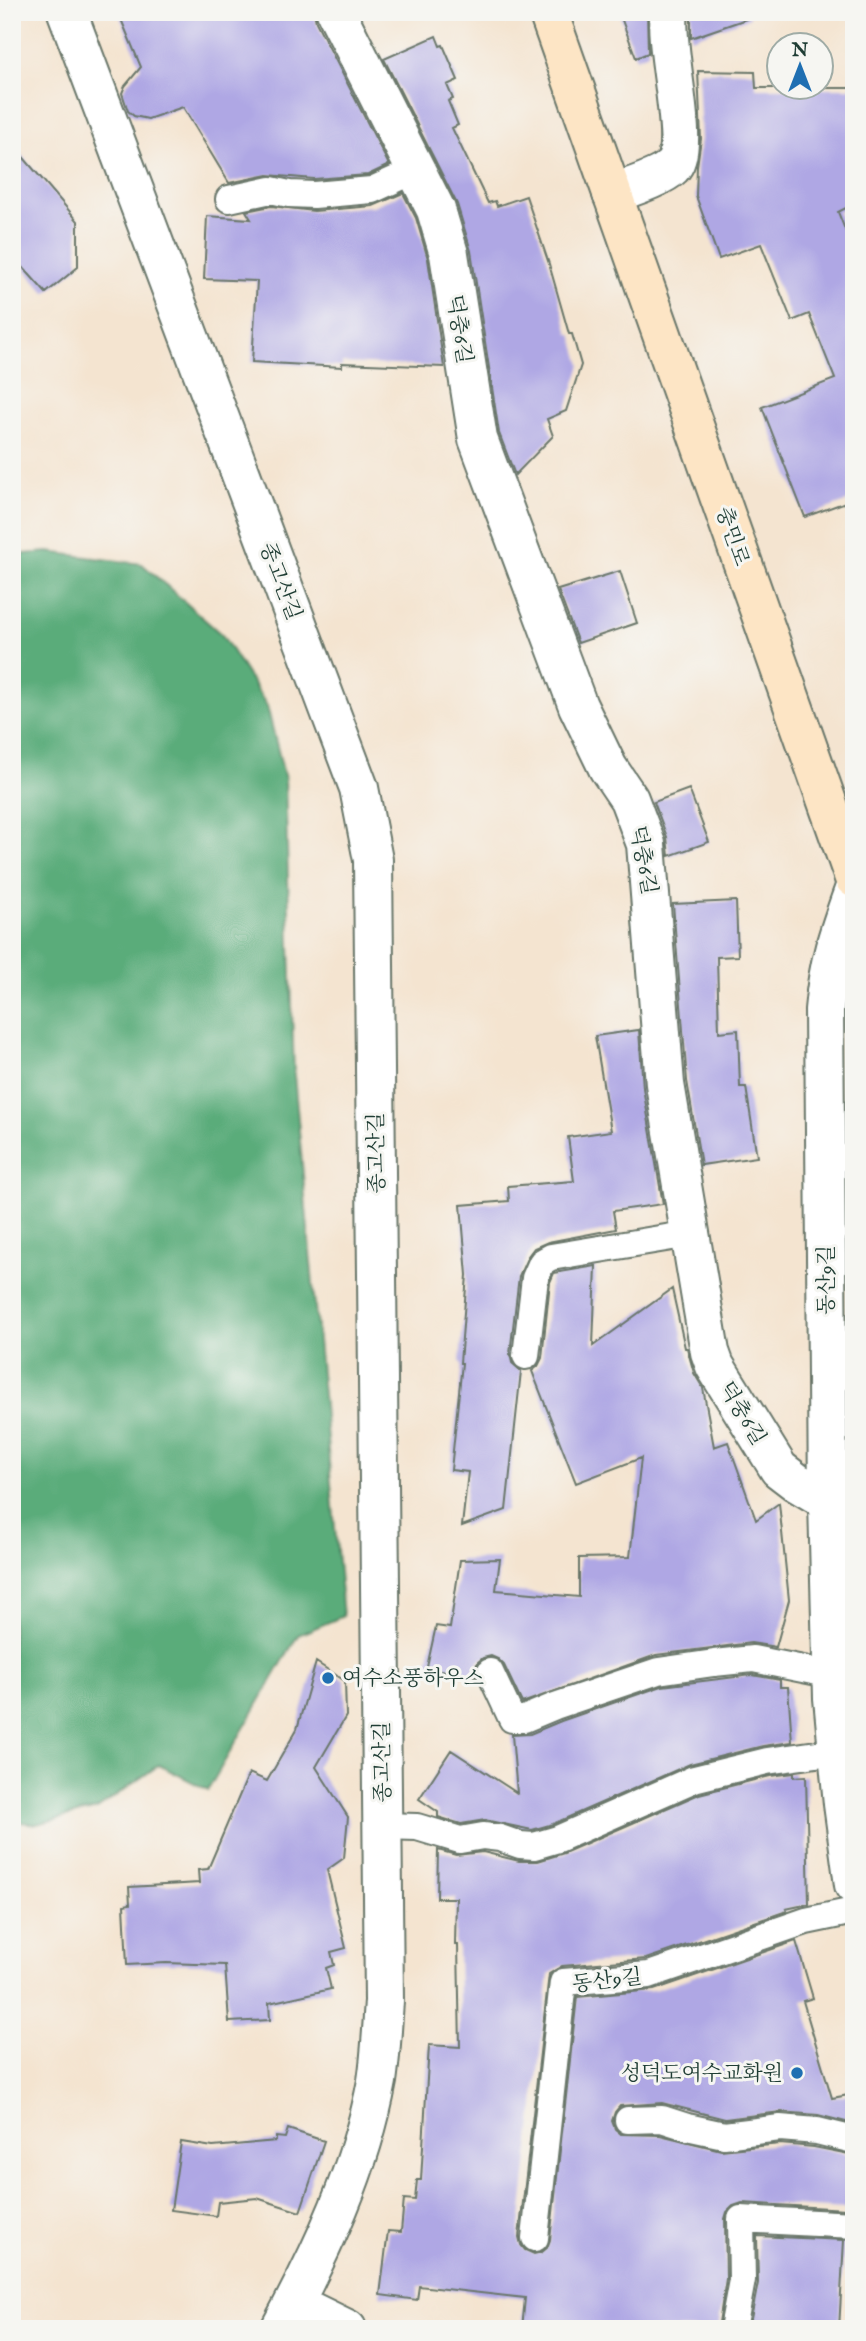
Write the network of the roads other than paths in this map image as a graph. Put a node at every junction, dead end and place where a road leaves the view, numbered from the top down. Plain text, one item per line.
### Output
1 (67, 12) edge
2 (336, 12) edge
3 (548, 12) edge
4 (669, 12) edge
5 (415, 170) junction
6 (612, 194) junction
7 (229, 200) dead end
8 (854, 878) edge
9 (854, 890) edge
10 (690, 1234) junction
11 (526, 1356) dead end
12 (828, 1501) junction
13 (490, 1672) dead end
14 (833, 1675) junction
15 (838, 1751) junction
16 (382, 1826) junction
17 (854, 1885) edge
18 (854, 1911) edge
19 (628, 2120) dead end
20 (854, 2140) edge
21 (854, 2225) edge
22 (535, 2238) dead end
23 (287, 2316) edge
24 (347, 2329) edge
25 (733, 2329) edge

1 - 16 street, 종고산길
2 - 5 street, 덕충6길
3 - 6 street, 충민로
4 - 6 street
5 - 7 lane
5 - 10 street, 덕충6길
6 - 8 street, 충민로
9 - 12 street, 동산9길
10 - 11 lane
10 - 12 street, 덕충6길
12 - 14 street, 동산9길
13 - 14 lane
14 - 15 street, 동산9길
15 - 16 lane
15 - 17 street, 동산9길
16 - 23 street, 종고산길
18 - 22 lane, 동산9길
19 - 20 lane
21 - 25 lane
23 - 24 street

